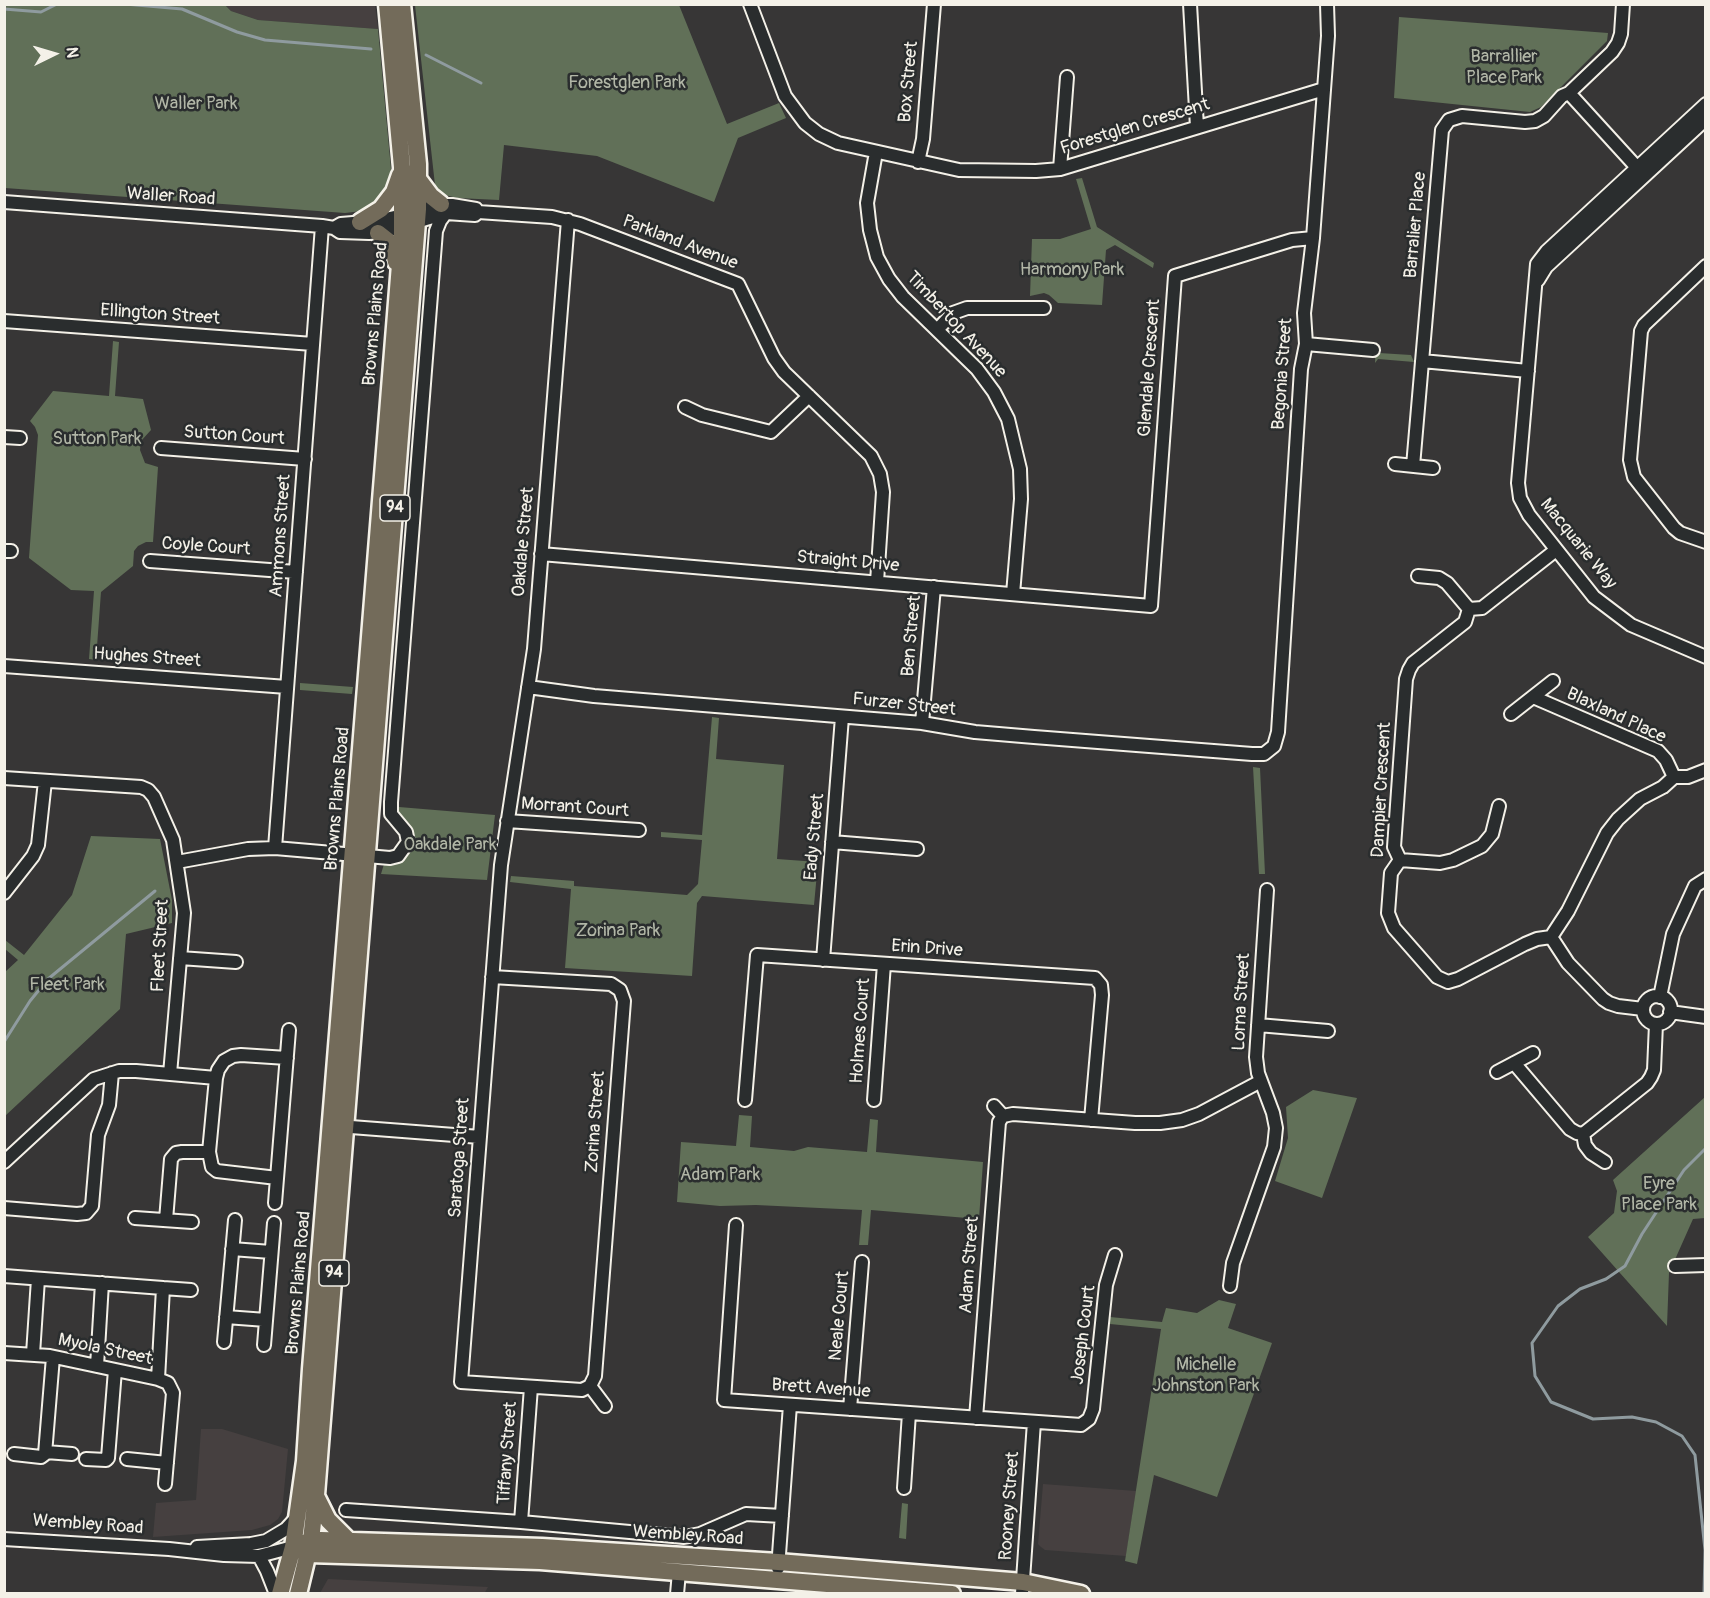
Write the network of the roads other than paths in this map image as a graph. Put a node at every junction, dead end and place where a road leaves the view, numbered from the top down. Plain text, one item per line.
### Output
1 (387, 4) edge
2 (402, 4) edge
3 (750, 4) edge
4 (934, 4) edge
5 (1190, 4) edge
6 (1327, 4) edge
7 (1623, 4) edge
8 (1067, 77) dead end
9 (1324, 88) junction
10 (1569, 93) junction
11 (1706, 104) edge
12 (1706, 119) edge
13 (1197, 127) junction
14 (876, 152) junction
15 (918, 162) junction
16 (402, 167) junction
17 (1060, 169) junction
18 (1641, 172) junction
19 (419, 180) junction
20 (4, 202) edge
21 (444, 209) junction
22 (410, 218) junction
23 (568, 220) junction
24 (360, 222) junction
25 (328, 227) junction
26 (378, 233) junction
27 (1313, 238) junction
28 (1706, 266) edge
29 (399, 278) junction
30 (1044, 308) dead end
31 (4, 321) edge
32 (937, 330) junction
33 (313, 344) junction
34 (1306, 344) junction
35 (1372, 350) dead end
36 (1422, 361) junction
37 (1528, 371) junction
38 (809, 396) junction
39 (685, 407) dead end
40 (4, 437) edge
41 (20, 438) dead end
42 (161, 448) dead end
43 (304, 459) junction
44 (1395, 464) dead end
45 (1413, 466) junction
46 (1433, 468) dead end
47 (1706, 542) edge
48 (1556, 550) junction
49 (541, 554) junction
50 (150, 561) dead end
51 (296, 572) junction
52 (1418, 576) dead end
53 (877, 582) junction
54 (934, 587) junction
55 (1013, 594) junction
56 (1151, 606) joint
57 (1469, 609) junction
58 (1706, 657) edge
59 (4, 666) edge
60 (1553, 681) dead end
61 (287, 687) junction
62 (528, 687) junction
63 (1533, 697) junction
64 (1511, 714) dead end
65 (842, 717) junction
66 (922, 723) junction
67 (1274, 746) joint
68 (1706, 770) edge
69 (1674, 777) junction
70 (4, 778) edge
71 (45, 781) junction
72 (1499, 806) dead end
73 (507, 821) junction
74 (639, 830) dead end
75 (832, 842) junction
76 (275, 848) junction
77 (917, 849) dead end
78 (360, 856) junction
79 (1400, 860) junction
80 (177, 862) junction
81 (501, 865) joint
82 (1706, 879) edge
83 (1267, 890) dead end
84 (4, 893) edge
85 (1551, 937) junction
86 (180, 958) junction
87 (823, 960) junction
88 (236, 963) dead end
89 (884, 964) junction
90 (492, 976) junction
91 (1660, 997) junction
92 (1643, 1009) junction
93 (1670, 1012) junction
94 (1706, 1017) edge
95 (1656, 1024) junction
96 (1258, 1025) junction
97 (289, 1030) dead end
98 (1328, 1031) dead end
99 (1533, 1053) dead end
100 (287, 1058) junction
101 (1514, 1063) junction
102 (1497, 1072) dead end
103 (111, 1073) junction
104 (170, 1074) junction
105 (216, 1078) junction
106 (1261, 1081) junction
107 (745, 1100) dead end
108 (874, 1100) dead end
109 (994, 1106) dead end
110 (1003, 1116) junction
111 (1091, 1120) junction
112 (339, 1126) junction
113 (1583, 1134) junction
114 (480, 1137) junction
115 (209, 1152) junction
116 (4, 1162) edge
117 (1605, 1162) dead end
118 (277, 1178) junction
119 (275, 1203) dead end
120 (4, 1208) edge
121 (135, 1218) dead end
122 (165, 1220) junction
123 (235, 1221) dead end
124 (192, 1222) dead end
125 (274, 1223) dead end
126 (736, 1225) dead end
127 (232, 1248) junction
128 (271, 1252) junction
129 (1115, 1255) dead end
130 (862, 1262) dead end
131 (1706, 1265) edge
132 (1675, 1266) dead end
133 (4, 1276) edge
134 (38, 1279) junction
135 (102, 1283) junction
136 (1230, 1286) dead end
137 (163, 1288) junction
138 (190, 1290) dead end
139 (226, 1317) junction
140 (266, 1320) junction
141 (224, 1342) dead end
142 (264, 1344) dead end
143 (4, 1353) edge
144 (33, 1354) junction
145 (53, 1357) junction
146 (97, 1366) junction
147 (115, 1370) junction
148 (158, 1379) junction
149 (590, 1386) junction
150 (531, 1387) junction
151 (790, 1405) junction
152 (605, 1406) dead end
153 (850, 1409) junction
154 (909, 1413) junction
155 (976, 1418) junction
156 (1089, 1419) joint
157 (1034, 1422) junction
158 (46, 1452) junction
159 (14, 1454) dead end
160 (72, 1454) dead end
161 (86, 1459) dead end
162 (106, 1460) junction
163 (318, 1461) junction
164 (167, 1463) junction
165 (165, 1484) dead end
166 (904, 1488) dead end
167 (316, 1496) junction
168 (346, 1510) dead end
169 (297, 1516) junction
170 (782, 1516) junction
171 (521, 1522) junction
172 (4, 1539) edge
173 (293, 1547) junction
174 (310, 1547) junction
175 (346, 1547) junction
176 (169, 1549) junction
177 (259, 1556) junction
178 (778, 1562) junction
179 (679, 1572) junction
180 (777, 1579) junction
181 (1022, 1588) edge
182 (300, 1590) edge
183 (276, 1593) edge
184 (280, 1593) edge
185 (678, 1593) edge
186 (952, 1593) edge
187 (1081, 1593) edge

1 - 16 main road, Browns Plains Road / 94
2 - 19 main road, Browns Plains Road / 94
3 - 14 street, Forestglen Crescent
4 - 15 street, Box Street
5 - 13 street
6 - 9 street, Begonia Street
7 - 10 street
8 - 17 street
9 - 13 street, Forestglen Crescent
9 - 27 street, Begonia Street
10 - 18 street
10 - 36 street, Barralier Place
11 - 18 street, Macquarie Way
12 - 18 street, Macquarie Way
13 - 17 street, Forestglen Crescent
14 - 15 street, Forestglen Crescent
14 - 32 street, Timbertop Avenue
15 - 17 street, Forestglen Crescent
16 - 22 main road, Browns Plains Road / 94
16 - 24 main road
18 - 37 street, Macquarie Way
19 - 21 main road
19 - 22 main road, Browns Plains Road / 94
20 - 25 street, Waller Road
21 - 22 street, Parkland Avenue
21 - 23 street, Parkland Avenue
21 - 78 street, Browns Plains Road
22 - 24 street, Waller Road
22 - 26 street, Waller Road
22 - 29 main road, Browns Plains Road / 94
22 - 78 main road, Browns Plains Road / 94
23 - 38 street, Parkland Avenue
23 - 49 street, Oakdale Street
24 - 25 street, Waller Road
25 - 26 street, Waller Road
25 - 33 street, Ammons Street
26 - 29 main road
27 - 34 street, Begonia Street
27 - 56 street, Glendale Crescent
28 - 47 street
29 - 78 main road, Browns Plains Road / 94
30 - 32 street
31 - 33 street, Ellington Street
32 - 55 street, Timbertop Avenue
33 - 43 street, Ammons Street
34 - 35 street
34 - 67 street, Begonia Street
36 - 37 street
36 - 45 street, Barralier Place
37 - 48 street, Macquarie Way
38 - 39 street
38 - 53 street, Parkland Avenue
40 - 41 street
42 - 43 street, Sutton Court
43 - 51 street, Ammons Street
44 - 45 street
45 - 46 street
48 - 57 street
48 - 58 street, Macquarie Way
49 - 53 street, Straight Drive
49 - 62 street, Oakdale Street
50 - 51 street, Coyle Court
51 - 61 street, Ammons Street
52 - 57 street
53 - 54 street, Straight Drive
54 - 55 street, Straight Drive
54 - 66 street, Ben Street
55 - 56 street, Straight Drive
57 - 79 street, Dampier Crescent
59 - 61 street, Hughes Street
60 - 63 street, Blaxland Place
61 - 76 street, Ammons Street
62 - 65 street, Furzer Street
62 - 73 street, Oakdale Street
63 - 64 street, Blaxland Place
63 - 69 street, Blaxland Place
65 - 66 street, Furzer Street
65 - 75 street, Eady Street
66 - 67 street, Furzer Street
68 - 69 street
69 - 85 street
70 - 71 street
71 - 80 street, Fleet Street
71 - 84 street
72 - 79 street
73 - 74 street, Morrant Court
73 - 81 street, Oakdale Street
75 - 77 street
75 - 87 street, Eady Street
76 - 78 street
76 - 80 street
78 - 112 main road, Browns Plains Road / 94
79 - 85 street, Dampier Crescent
80 - 86 street, Fleet Street
81 - 90 street, Saratoga Street
82 - 91 street
83 - 96 street, Lorna Street
85 - 92 street
86 - 88 street
86 - 104 street, Fleet Street
87 - 89 street, Erin Drive
87 - 107 street, Erin Drive
89 - 108 street, Holmes Court
89 - 111 street, Erin Drive
90 - 114 street, Saratoga Street
90 - 149 street, Zorina Street
91 - 92 street
91 - 93 street
92 - 95 street
93 - 94 street
93 - 95 street
95 - 113 street
96 - 98 street
96 - 106 street, Lorna Street
97 - 100 street
99 - 101 street
100 - 105 street
100 - 118 street
101 - 102 street
101 - 113 street
103 - 104 street
103 - 116 street
103 - 120 street
104 - 105 street
105 - 115 street
106 - 111 street
106 - 136 street, Lorna Street
109 - 110 street
110 - 111 street
110 - 155 street, Adam Street
112 - 114 street
112 - 163 main road, Browns Plains Road / 94
112 - 169 main road, Browns Plains Road / 94
113 - 117 street
114 - 150 street, Saratoga Street
115 - 118 street
115 - 122 street
118 - 119 street
121 - 122 street
122 - 124 street
123 - 127 street
125 - 128 street
126 - 151 street, Brett Avenue
127 - 128 street
127 - 139 street
128 - 140 street
129 - 156 street, Joseph Court
130 - 153 street, Neale Court
131 - 132 street
133 - 134 street
134 - 135 street
134 - 144 street
135 - 137 street
135 - 146 street
137 - 138 street
137 - 148 street
139 - 140 street
139 - 141 street
140 - 142 street
143 - 144 street, Myola Street
144 - 145 street, Myola Street
145 - 146 street, Myola Street
145 - 158 street
146 - 147 street, Myola Street
147 - 148 street, Myola Street
147 - 162 street
148 - 164 street, Myola Street
149 - 150 street
149 - 152 street
150 - 171 street, Tiffany Street
151 - 153 street, Brett Avenue
151 - 170 street
153 - 154 street, Brett Avenue
154 - 155 street, Brett Avenue
154 - 166 street
155 - 157 street, Brett Avenue
156 - 157 street, Brett Avenue
157 - 181 street, Rooney Street
158 - 159 street
158 - 160 street
161 - 162 street
162 - 164 street
163 - 167 main road, Browns Plains Road / 94
163 - 173 main road
164 - 165 street, Myola Street
167 - 174 main road, Browns Plains Road / 94
167 - 175 main road
168 - 171 street, Wembley Road
169 - 173 main road, Browns Plains Road / 94
169 - 176 street, Wembley Road
170 - 171 street, Wembley Road
170 - 178 street
172 - 176 street, Wembley Road
173 - 174 main road, Wembley Road
173 - 177 street, Wembley Road
173 - 184 main road, Browns Plains Road / 94
174 - 175 main road, Wembley Road
174 - 182 main road, Browns Plains Road / 94
175 - 178 main road, Wembley Road
175 - 179 main road, Wembley Road
175 - 182 main road
176 - 177 street, Wembley Road
177 - 183 street
178 - 180 street
178 - 181 main road, Wembley Road
179 - 180 main road, Wembley Road
179 - 185 street
180 - 186 main road, Wembley Road
181 - 187 main road, Wembley Road

